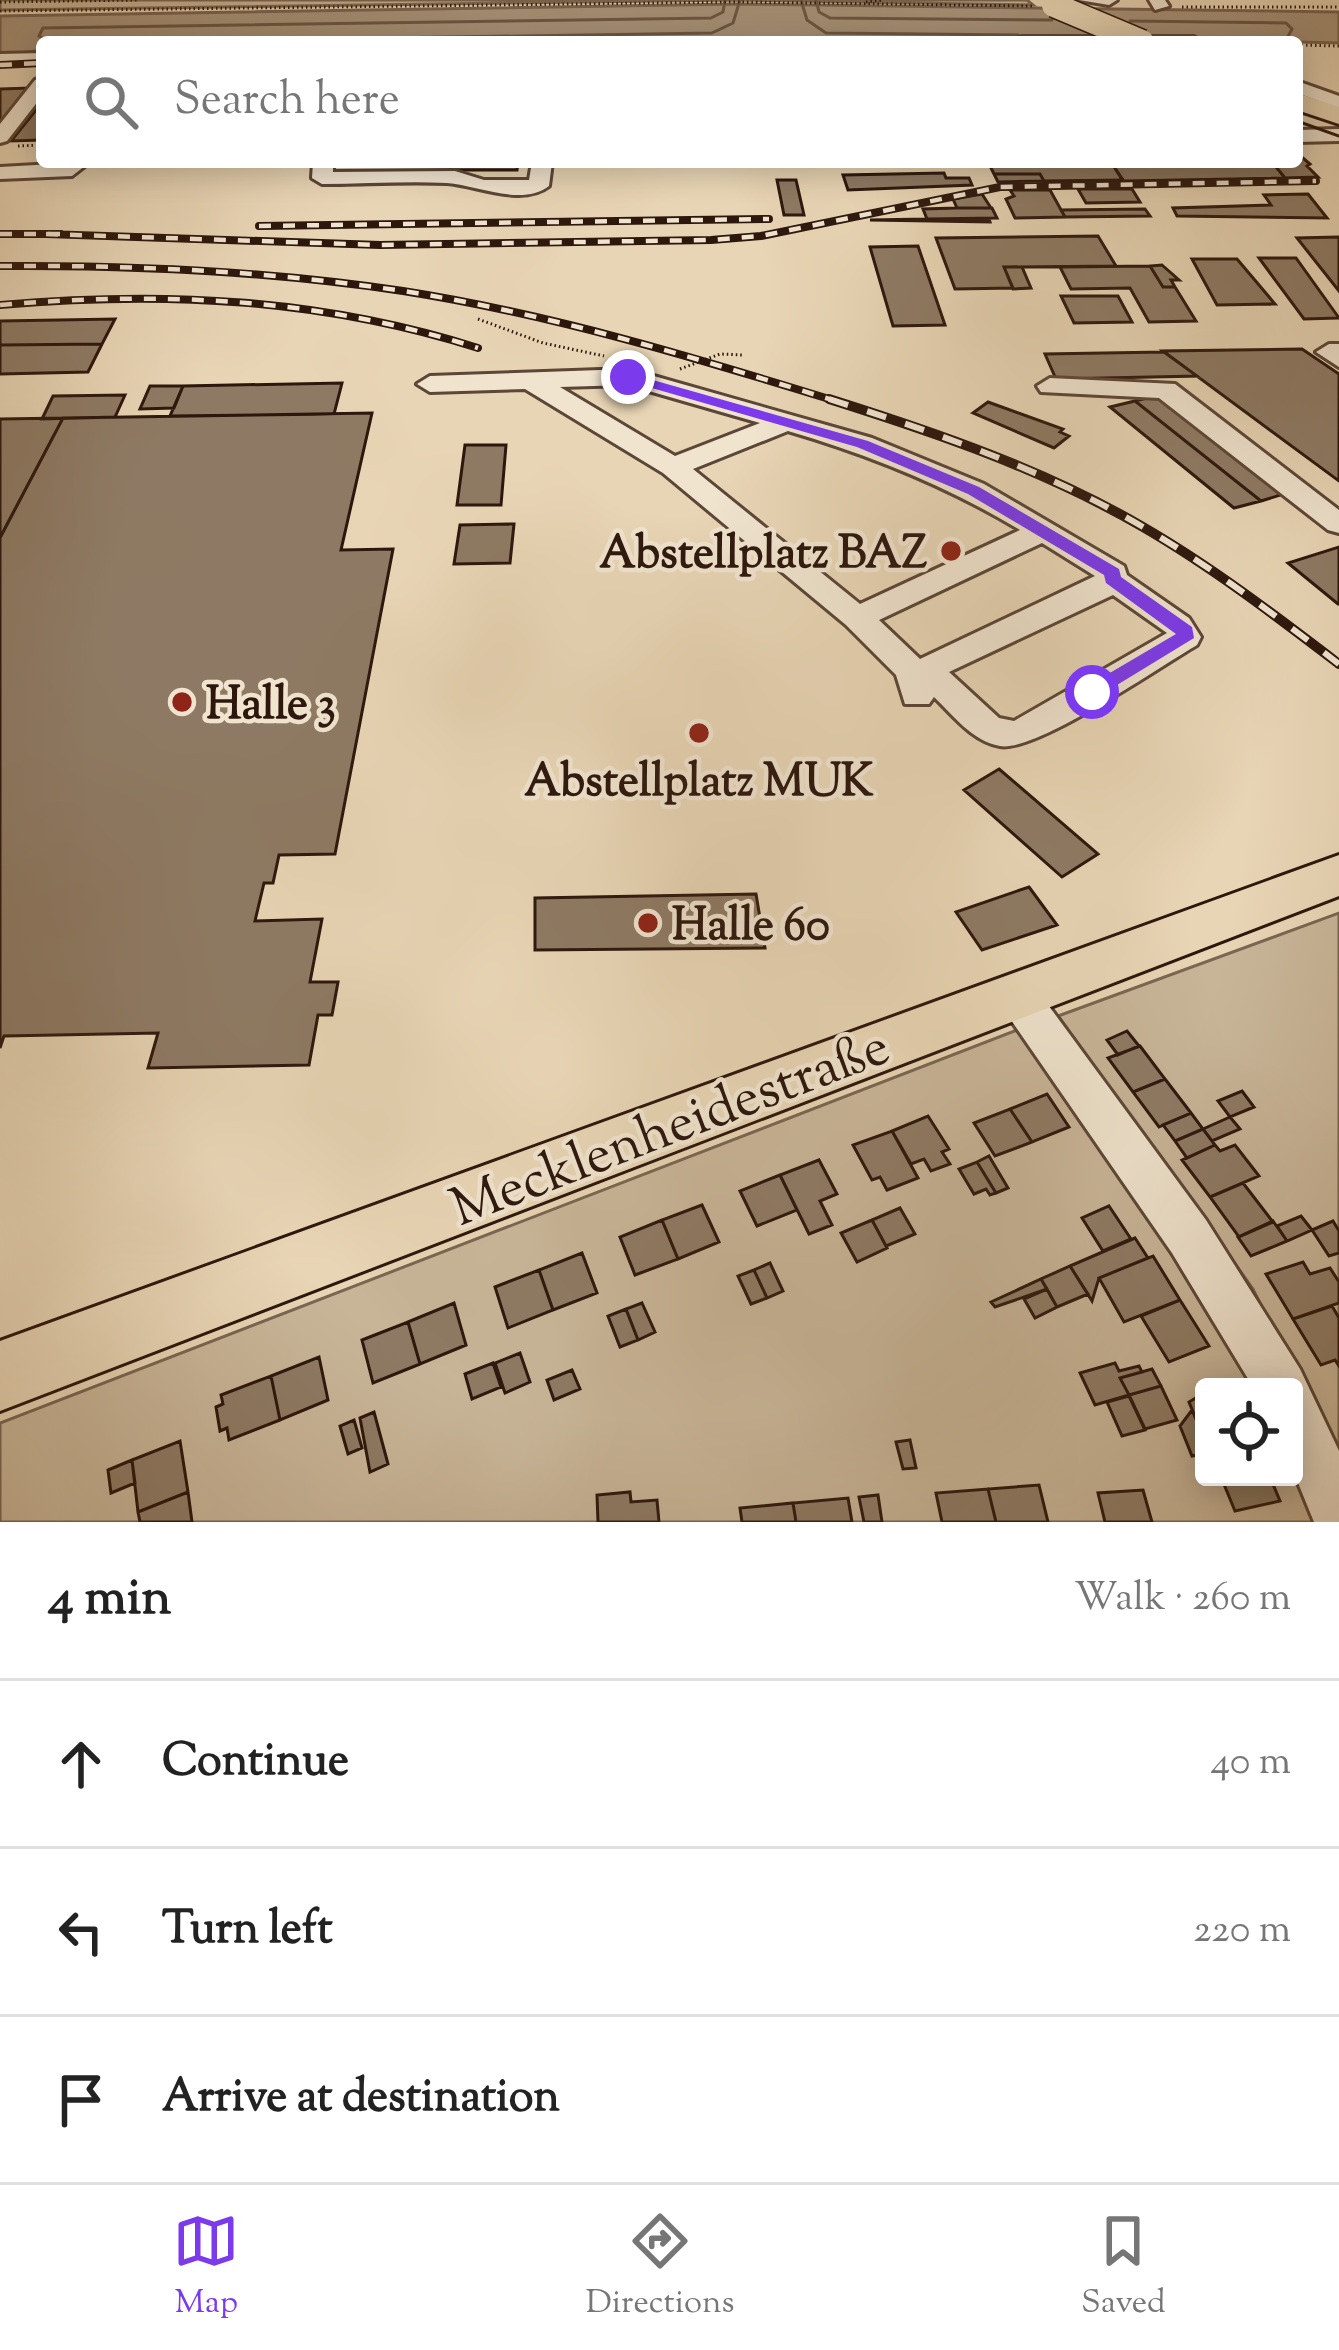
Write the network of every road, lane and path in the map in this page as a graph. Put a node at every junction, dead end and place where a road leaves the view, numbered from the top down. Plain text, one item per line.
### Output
1 (140, 0) edge
2 (547, 0) edge
3 (883, 0) edge
4 (1087, 0) edge
5 (1109, 0) edge
6 (0, 2) edge
7 (816, 2) edge
8 (1049, 2) edge
9 (556, 4) junction
10 (124, 10) junction
11 (0, 11) edge
12 (1128, 36) edge
13 (1303, 45) edge
14 (1339, 46) edge
15 (36, 58) edge
16 (2, 59) edge
17 (1303, 89) edge
18 (36, 92) edge
19 (1303, 102) edge
20 (1339, 102) edge
21 (1339, 116) edge
22 (1339, 135) edge
23 (1303, 136) edge
24 (0, 137) edge
25 (0, 153) edge
26 (36, 153) edge
27 (74, 168) edge
28 (323, 168) edge
29 (541, 168) edge
30 (0, 173) edge
31 (478, 319) dead end
32 (743, 355) dead end
33 (621, 362) dead end
34 (676, 369) dead end
35 (529, 380) junction
36 (430, 385) dead end
37 (1050, 386) dead end
38 (784, 423) junction
39 (674, 466) junction
40 (1339, 524) edge
41 (1043, 531) junction
42 (1112, 579) junction
43 (857, 618) junction
44 (920, 680) junction
45 (1339, 875) edge
46 (1017, 995) junction
47 (0, 1376) edge
48 (1277, 1378) edge
49 (1303, 1431) edge
50 (1339, 1515) edge

1 - 6 path
1 - 10 path
2 - 9 path
3 - 7 path
4 - 5 street
7 - 9 path
8 - 12 main road, bridge
9 - 10 path
10 - 11 path
13 - 14 path
15 - 16 street
17 - 20 street
18 - 24 street
19 - 21 main road
22 - 23 street
25 - 26 street
27 - 30 street
28 - 29 street
31 - 33 path
32 - 34 path
35 - 36 street
35 - 38 street
35 - 39 street
37 - 40 street
38 - 39 street
38 - 41 street
39 - 43 street
41 - 42 street
41 - 43 street
42 - 44 street
42 - 44 street
43 - 44 street
45 - 46 main road, Mecklenheidestraße
46 - 47 main road, Mecklenheidestraße
46 - 48 street
49 - 50 street

